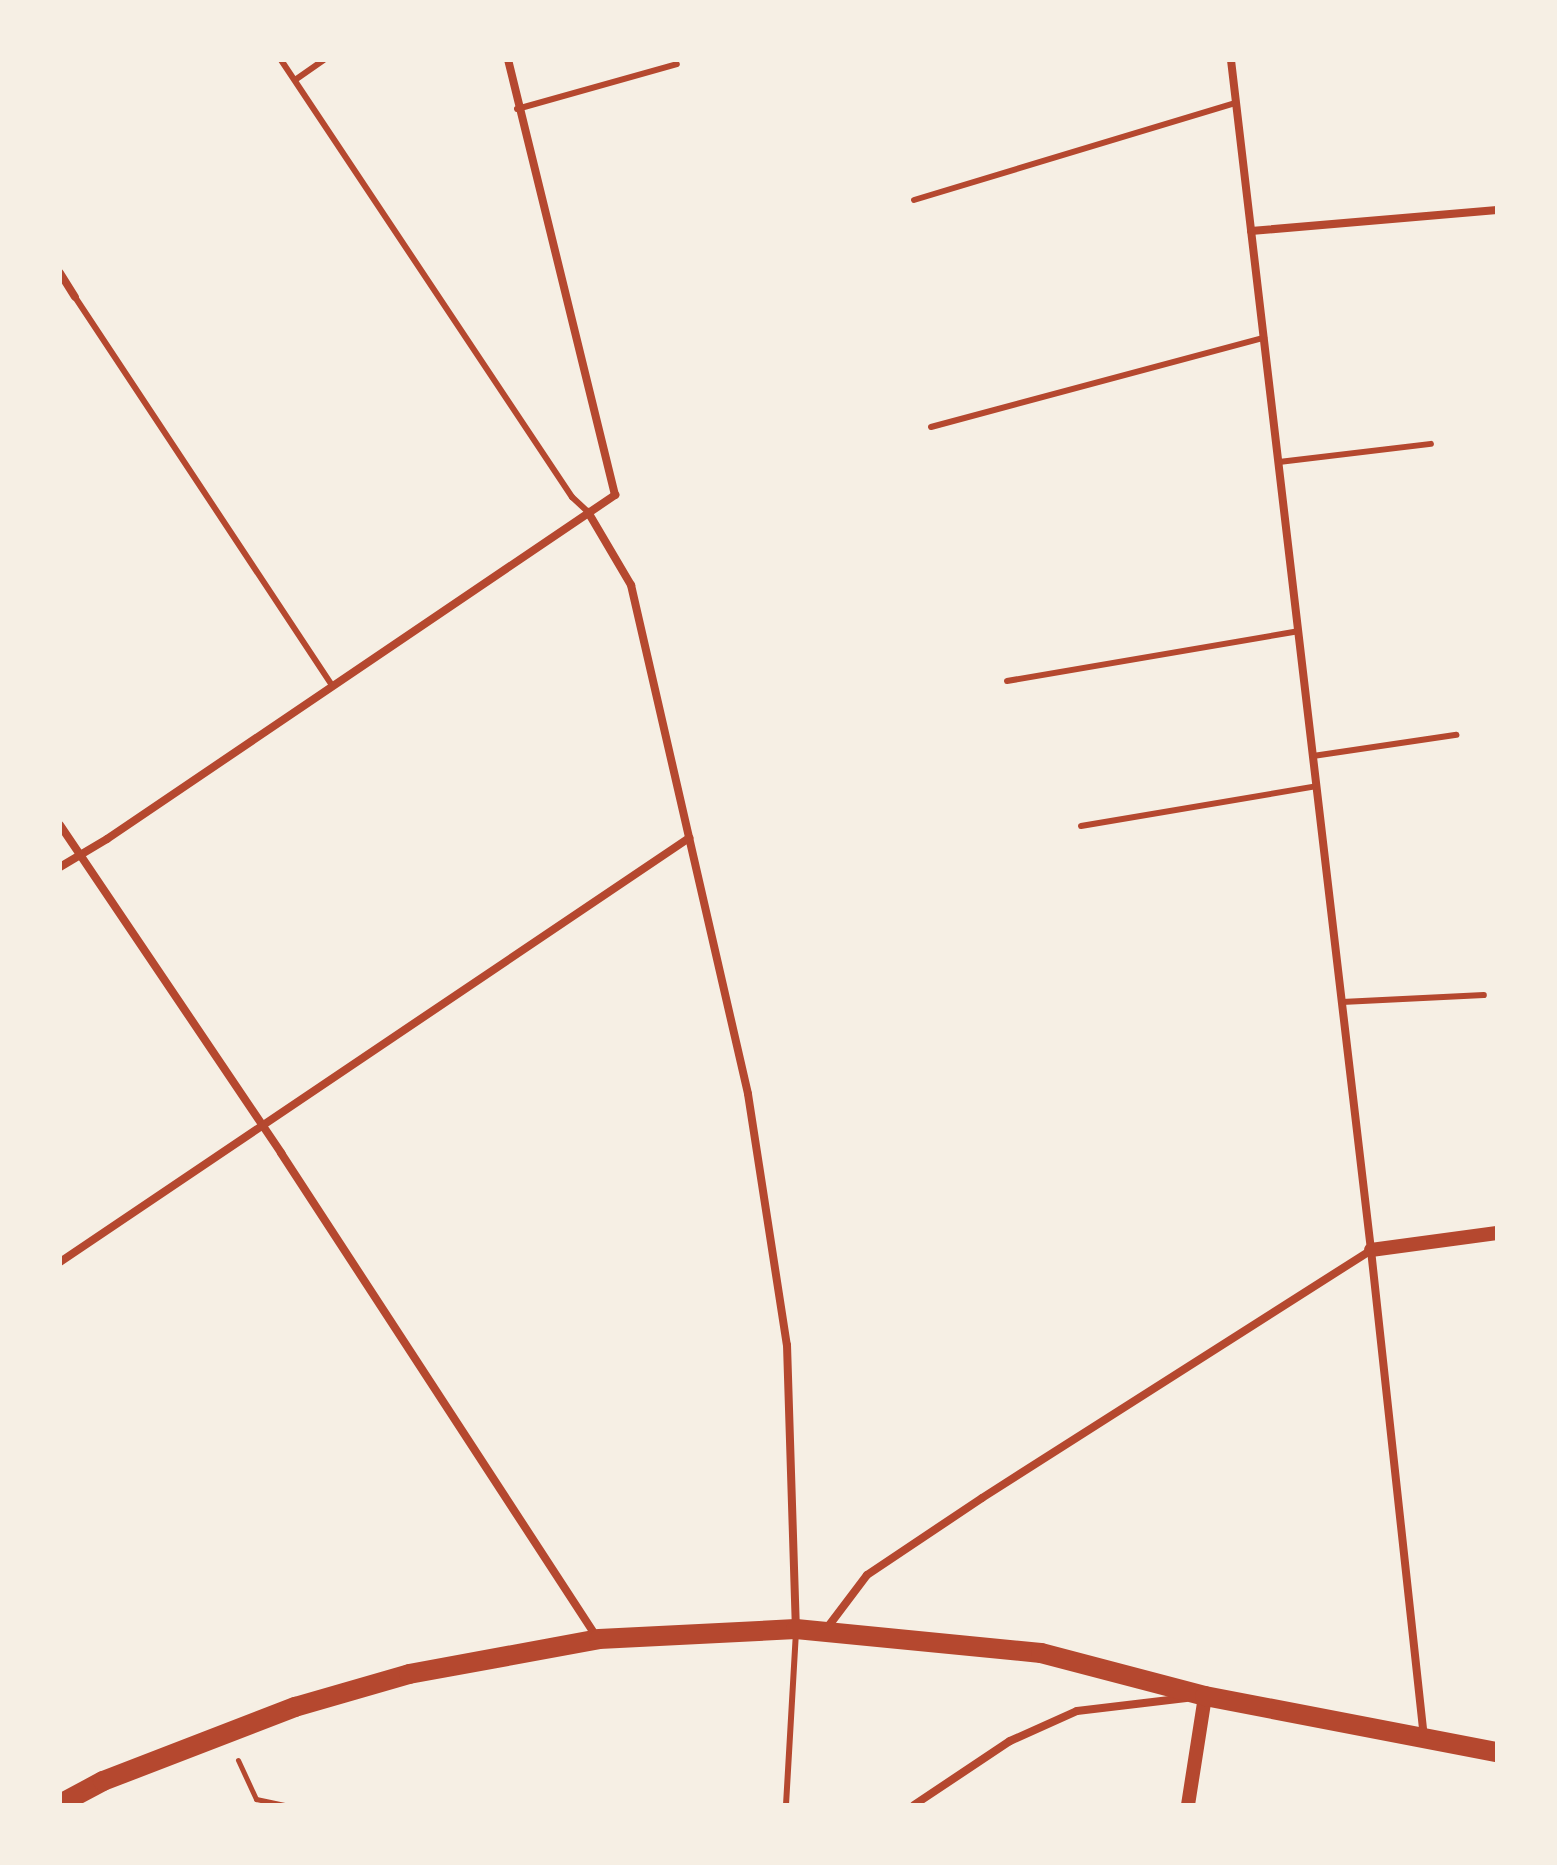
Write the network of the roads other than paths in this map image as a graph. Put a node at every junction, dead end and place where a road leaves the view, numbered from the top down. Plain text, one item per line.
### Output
1 (281, 60) edge
2 (324, 60) edge
3 (508, 60) edge
4 (1231, 60) edge
5 (677, 64) dead end
6 (295, 80) junction
7 (1236, 103) junction
8 (517, 109) junction
9 (914, 200) dead end
10 (1497, 210) edge
11 (1251, 231) junction
12 (60, 273) edge
13 (75, 297) joint
14 (1264, 338) junction
15 (931, 427) dead end
16 (1431, 444) dead end
17 (1279, 462) junction
18 (588, 512) junction
19 (1298, 631) junction
20 (1007, 681) dead end
21 (332, 686) junction
22 (1456, 735) dead end
23 (1313, 756) junction
24 (1317, 786) junction
25 (60, 825) edge
26 (1081, 826) dead end
27 (689, 838) junction
28 (79, 854) junction
29 (60, 867) edge
30 (1484, 995) dead end
31 (1342, 1002) junction
32 (262, 1125) junction
33 (1497, 1233) edge
34 (1371, 1250) junction
35 (60, 1262) edge
36 (796, 1629) junction
37 (824, 1632) junction
38 (599, 1639) junction
39 (1205, 1696) junction
40 (1424, 1738) junction
41 (1497, 1752) edge
42 (60, 1804) edge
43 (786, 1805) edge
44 (914, 1805) edge
45 (1188, 1805) edge

1 - 6 lane
2 - 6 lane
3 - 8 street
4 - 7 street
5 - 8 lane
6 - 18 lane
7 - 9 lane
7 - 11 street
8 - 18 street
10 - 11 street
11 - 14 street
12 - 13 street
13 - 21 lane
14 - 15 lane
14 - 17 street
16 - 17 lane
17 - 19 street
18 - 21 street
18 - 27 street
19 - 20 lane
19 - 23 street
21 - 28 street
22 - 23 lane
23 - 24 street
24 - 26 lane
24 - 31 street
25 - 28 street
27 - 32 street
27 - 36 street
28 - 29 street
28 - 32 street
30 - 31 lane
31 - 34 street
32 - 35 street
32 - 38 street
33 - 34 street
34 - 37 street
34 - 40 street
36 - 37 main road
36 - 38 main road
36 - 43 lane
37 - 39 main road
38 - 42 main road
39 - 40 main road
39 - 44 street
39 - 45 street
40 - 41 main road

